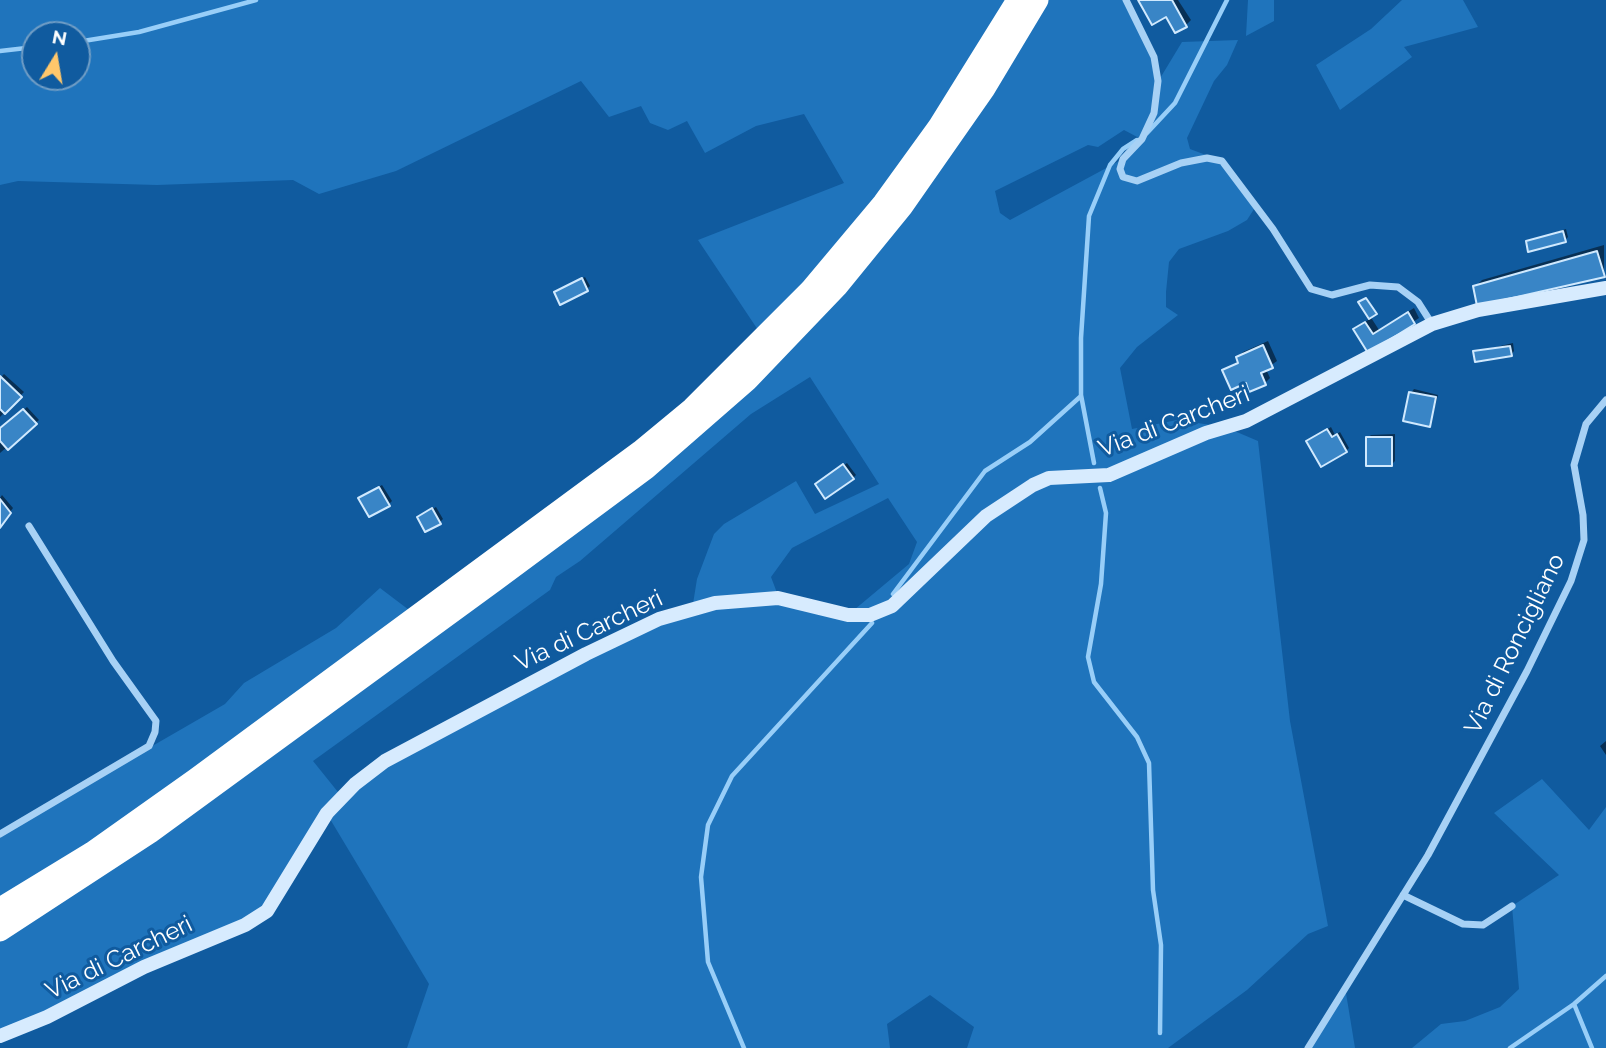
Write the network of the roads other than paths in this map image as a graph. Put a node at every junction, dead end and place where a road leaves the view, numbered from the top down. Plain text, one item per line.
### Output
1 (1017, 0) edge
2 (1038, 0) edge
3 (1126, 0) edge
4 (1606, 288) edge
5 (1432, 324) junction
6 (1606, 400) edge
7 (29, 526) dead end
8 (0, 834) edge
9 (1403, 895) junction
10 (1512, 905) dead end
11 (0, 908) edge
12 (0, 931) edge
13 (0, 1036) edge
14 (1308, 1048) edge

1 - 11 highway
2 - 12 highway
3 - 5 street
4 - 5 street, Via di Carcheri
5 - 13 street, Via di Carcheri
6 - 9 street, Via di Roncigliano
7 - 8 street
9 - 10 street
9 - 14 street, Via di Roncigliano

